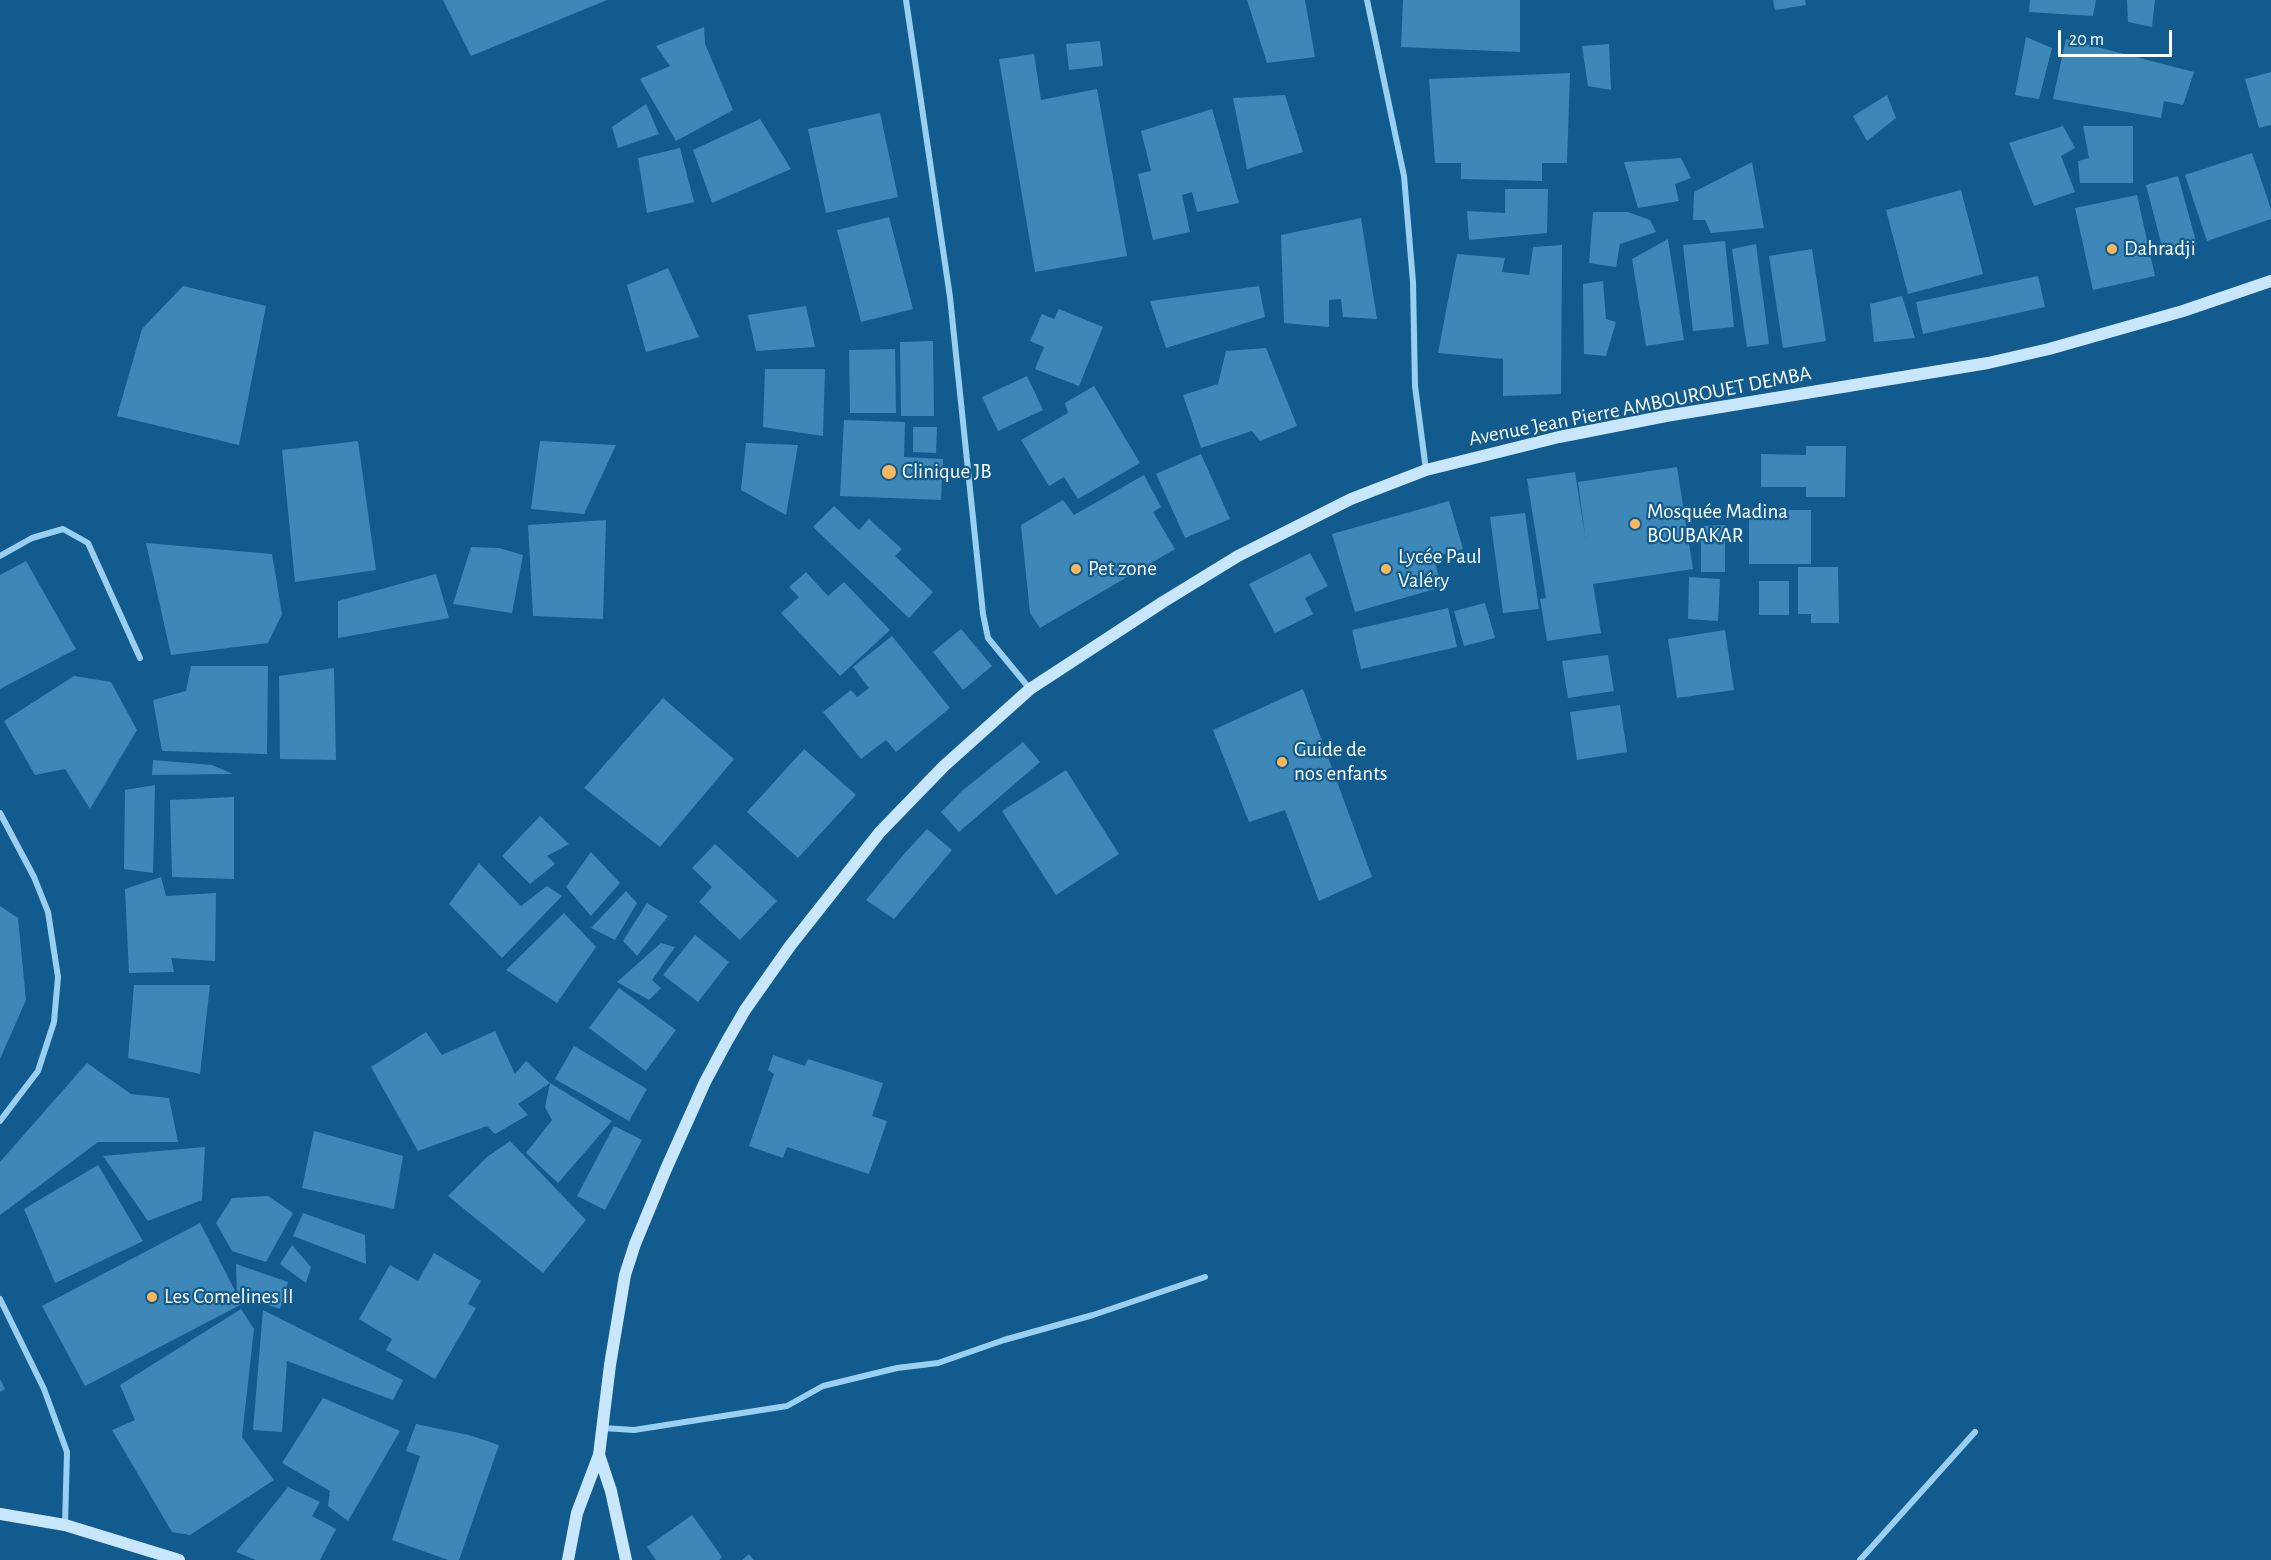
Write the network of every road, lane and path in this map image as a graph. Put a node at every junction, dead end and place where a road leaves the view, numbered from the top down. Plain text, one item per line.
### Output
1 (906, 0) edge
2 (1367, 0) edge
3 (2271, 281) edge
4 (1426, 470) junction
5 (0, 556) edge
6 (140, 658) dead end
7 (1030, 689) junction
8 (0, 813) edge
9 (0, 1121) edge
10 (1205, 1277) dead end
11 (0, 1299) edge
12 (602, 1428) junction
13 (1975, 1432) dead end
14 (599, 1455) junction
15 (0, 1514) edge
16 (65, 1525) junction
17 (180, 1560) edge
18 (568, 1560) edge
19 (626, 1560) edge
20 (1860, 1560) edge

1 - 7 street
2 - 4 street
3 - 4 main road, Avenue Jean Pierre AMBOUROUET DEMBA
4 - 7 main road, Avenue Jean Pierre AMBOUROUET DEMBA
5 - 6 street
7 - 12 main road, Avenue Jean Pierre AMBOUROUET DEMBA
8 - 9 street
10 - 12 street
11 - 16 street
12 - 14 main road, Avenue Jean Pierre AMBOUROUET DEMBA
13 - 20 street
14 - 18 main road
14 - 19 main road
15 - 16 main road
16 - 17 main road

